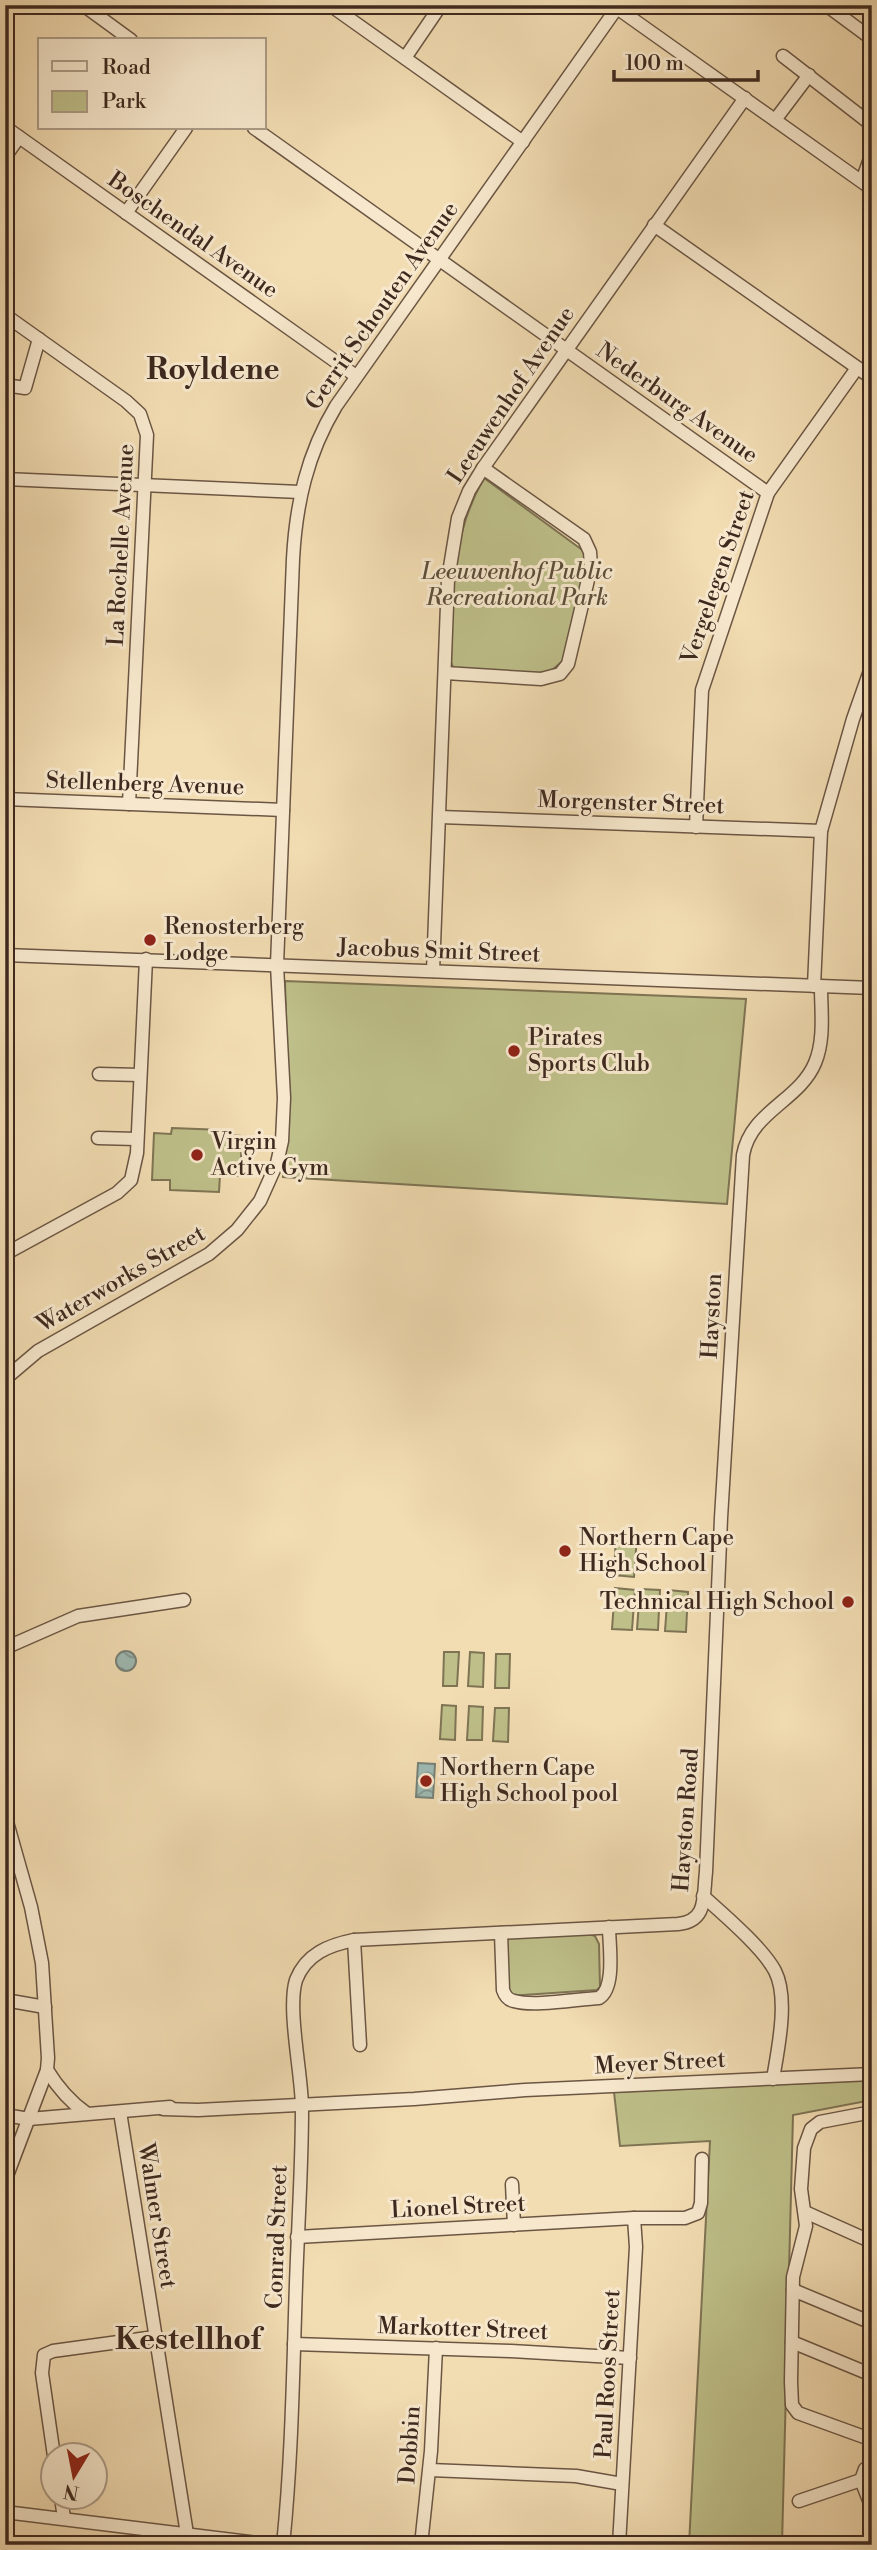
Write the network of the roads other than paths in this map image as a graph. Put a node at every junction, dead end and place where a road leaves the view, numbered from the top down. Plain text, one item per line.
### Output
1 (83, 5) edge
2 (330, 5) edge
3 (441, 5) edge
4 (826, 5) edge
5 (618, 7) edge
6 (128, 38) edge
7 (872, 39) edge
8 (783, 56) dead end
9 (405, 58) junction
10 (809, 75) junction
11 (745, 98) junction
12 (775, 120) junction
13 (872, 125) edge
14 (5, 128) edge
15 (186, 130) edge
16 (257, 130) edge
17 (19, 138) junction
18 (523, 142) junction
19 (872, 153) edge
20 (5, 157) edge
21 (867, 185) edge
22 (126, 213) junction
23 (654, 225) junction
24 (439, 259) junction
25 (5, 315) edge
26 (39, 339) junction
27 (566, 350) junction
28 (857, 368) junction
29 (356, 376) junction
30 (872, 378) edge
31 (5, 386) edge
32 (483, 468) junction
33 (5, 479) edge
34 (146, 485) junction
35 (300, 492) junction
36 (768, 493) junction
37 (872, 665) edge
38 (445, 673) junction
39 (5, 799) edge
40 (129, 804) junction
41 (283, 810) junction
42 (440, 817) junction
43 (696, 827) junction
44 (821, 831) junction
45 (5, 955) edge
46 (146, 959) junction
47 (277, 965) junction
48 (433, 971) junction
49 (818, 987) junction
50 (872, 988) edge
51 (99, 1073) dead end
52 (140, 1074) junction
53 (98, 1138) dead end
54 (137, 1139) junction
55 (5, 1254) edge
56 (5, 1379) edge
57 (184, 1600) dead end
58 (5, 1648) edge
59 (716, 1677) joint
60 (5, 1815) edge
61 (703, 1896) junction
62 (609, 1927) junction
63 (500, 1933) junction
64 (354, 1940) junction
65 (5, 2000) edge
66 (45, 2007) junction
67 (360, 2045) dead end
68 (47, 2070) junction
69 (872, 2074) edge
70 (773, 2078) junction
71 (302, 2102) junction
72 (120, 2112) junction
73 (872, 2112) edge
74 (86, 2113) junction
75 (5, 2115) edge
76 (29, 2119) junction
77 (702, 2159) dead end
78 (5, 2181) edge
79 (512, 2184) dead end
80 (805, 2212) junction
81 (628, 2219) junction
82 (514, 2225) junction
83 (297, 2237) junction
84 (872, 2242) edge
85 (793, 2290) junction
86 (872, 2323) edge
87 (155, 2337) junction
88 (792, 2342) junction
89 (294, 2344) junction
90 (436, 2348) junction
91 (630, 2358) junction
92 (872, 2375) edge
93 (867, 2438) dead end
94 (52, 2442) edge
95 (872, 2463) edge
96 (430, 2470) junction
97 (861, 2480) junction
98 (622, 2484) junction
99 (799, 2501) dead end
100 (872, 2508) edge
101 (5, 2512) edge
102 (63, 2512) edge
103 (64, 2518) junction
104 (187, 2534) junction
105 (273, 2545) edge
106 (283, 2545) edge
107 (421, 2545) edge
108 (619, 2545) edge

1 - 6 street
2 - 9 street
3 - 9 street
4 - 7 street
5 - 11 street
5 - 18 street, Gerrit Schouten Avenue
8 - 10 street
9 - 18 street
10 - 12 street
10 - 13 street
11 - 12 street
11 - 23 street, Leeuwenhof Avenue
12 - 21 street
14 - 17 street, Boschendal Avenue
15 - 22 street
16 - 24 street, Nederburg Avenue
17 - 20 street
17 - 22 street, Boschendal Avenue
18 - 24 street, Gerrit Schouten Avenue
19 - 21 street
22 - 29 street, Boschendal Avenue
23 - 27 street, Leeuwenhof Avenue
23 - 28 street
24 - 27 street, Nederburg Avenue
24 - 29 street, Gerrit Schouten Avenue
25 - 26 street, La Rochelle Avenue
26 - 31 street
26 - 34 street, La Rochelle Avenue
27 - 32 street, Leeuwenhof Avenue
27 - 36 street, Nederburg Avenue
28 - 30 street
28 - 36 street, Vergelegen Street
29 - 35 street, Gerrit Schouten Avenue
32 - 38 street, Leeuwenhof Avenue
32 - 38 street
33 - 34 street
34 - 35 street
34 - 40 street, La Rochelle Avenue
35 - 41 street, Gerrit Schouten Avenue
36 - 43 street, Vergelegen Street
37 - 44 street, Hayston
38 - 42 street, Leeuwenhof Avenue
39 - 40 street, Stellenberg Avenue
40 - 41 street, Stellenberg Avenue
41 - 47 street, Gerrit Schouten Avenue
42 - 43 street, Morgenster Street
42 - 48 street, Leeuwenhof Avenue
43 - 44 street, Morgenster Street
44 - 49 street, Hayston
45 - 46 street, Jacobus Smit Street
46 - 47 street, Jacobus Smit Street
46 - 52 street
47 - 48 street, Jacobus Smit Street
47 - 56 street, Waterworks Street
48 - 49 street, Jacobus Smit Street
49 - 50 street, Jacobus Smit Street
49 - 59 street, Hayston
51 - 52 street
52 - 54 street
53 - 54 street
54 - 55 street
57 - 58 street
59 - 61 street, Hayston Road
60 - 66 street
61 - 62 street, Hayston Road
61 - 70 street
62 - 63 street, Hayston Road
62 - 63 street
63 - 64 street, Hayston Road
64 - 67 street
64 - 71 street, Hayston Road
65 - 66 street
66 - 68 street
68 - 74 street
68 - 76 street
69 - 70 street, Meyer Street
70 - 71 street, Meyer Street
71 - 72 street, Meyer Street
71 - 83 street, Conrad Street
72 - 74 street, Meyer Street
72 - 87 street, Walmer Street
73 - 80 street
74 - 76 street, Meyer Street
75 - 76 street, Meyer Street
76 - 78 street
77 - 81 street, Lionel Street
79 - 82 street
80 - 84 street
80 - 85 street
81 - 82 street, Lionel Street
81 - 91 street, Paul Roos Street
82 - 83 street, Lionel Street
83 - 89 street, Conrad Street
85 - 86 street
85 - 88 street
87 - 94 street
87 - 104 street, Walmer Street
88 - 92 street
88 - 93 street
89 - 90 street, Markotter Street
89 - 106 street, Conrad Street
90 - 91 street, Markotter Street
90 - 96 street, Dobbin
91 - 98 street, Paul Roos Street
95 - 97 street
96 - 98 street
96 - 107 street, Dobbin
97 - 99 street
97 - 100 street
98 - 108 street, Paul Roos Street
101 - 103 street
102 - 103 street
103 - 104 street
104 - 105 street

